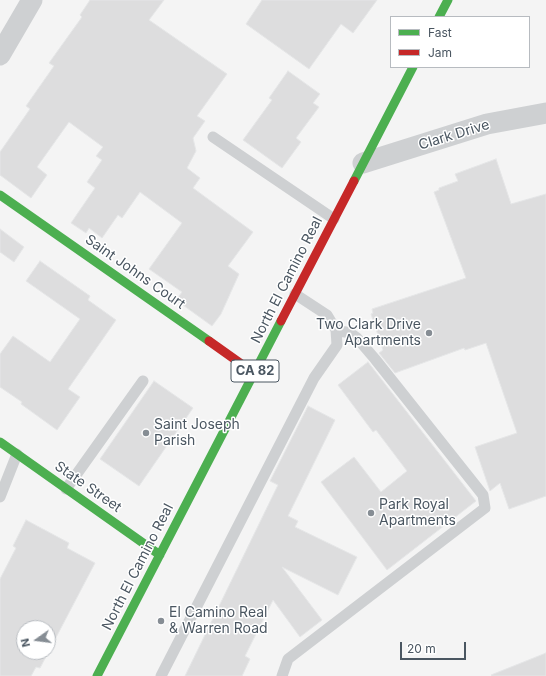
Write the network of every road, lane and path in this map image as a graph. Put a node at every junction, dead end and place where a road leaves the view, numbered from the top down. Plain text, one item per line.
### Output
1 (32, 0) edge
2 (448, 0) edge
3 (440, 16) edge
4 (0, 55) edge
5 (412, 68) edge
6 (546, 113) edge
7 (213, 137) dead end
8 (363, 163) junction
9 (0, 195) edge
10 (334, 219) junction
11 (295, 294) junction
12 (336, 330) junction
13 (254, 373) junction
14 (143, 382) dead end
15 (0, 442) edge
16 (17, 454) junction
17 (66, 488) junction
18 (0, 497) edge
19 (160, 555) junction
20 (97, 676) edge
21 (161, 676) edge
22 (282, 676) edge

1 - 4 street
2 - 3 main road
5 - 8 main road, North El Camino Real / CA 82
6 - 8 street, Clark Drive
7 - 10 lane
8 - 10 main road, North El Camino Real / CA 82
9 - 13 main road, Saint Johns Court
10 - 11 main road, North El Camino Real / CA 82
11 - 12 lane
11 - 13 main road, North El Camino Real / CA 82
12 - 21 lane
12 - 22 lane
13 - 19 main road, North El Camino Real / CA 82
14 - 17 lane
15 - 16 main road, State Street
16 - 17 main road, State Street
16 - 18 lane
17 - 19 main road, State Street
19 - 20 main road, North El Camino Real / CA 82

